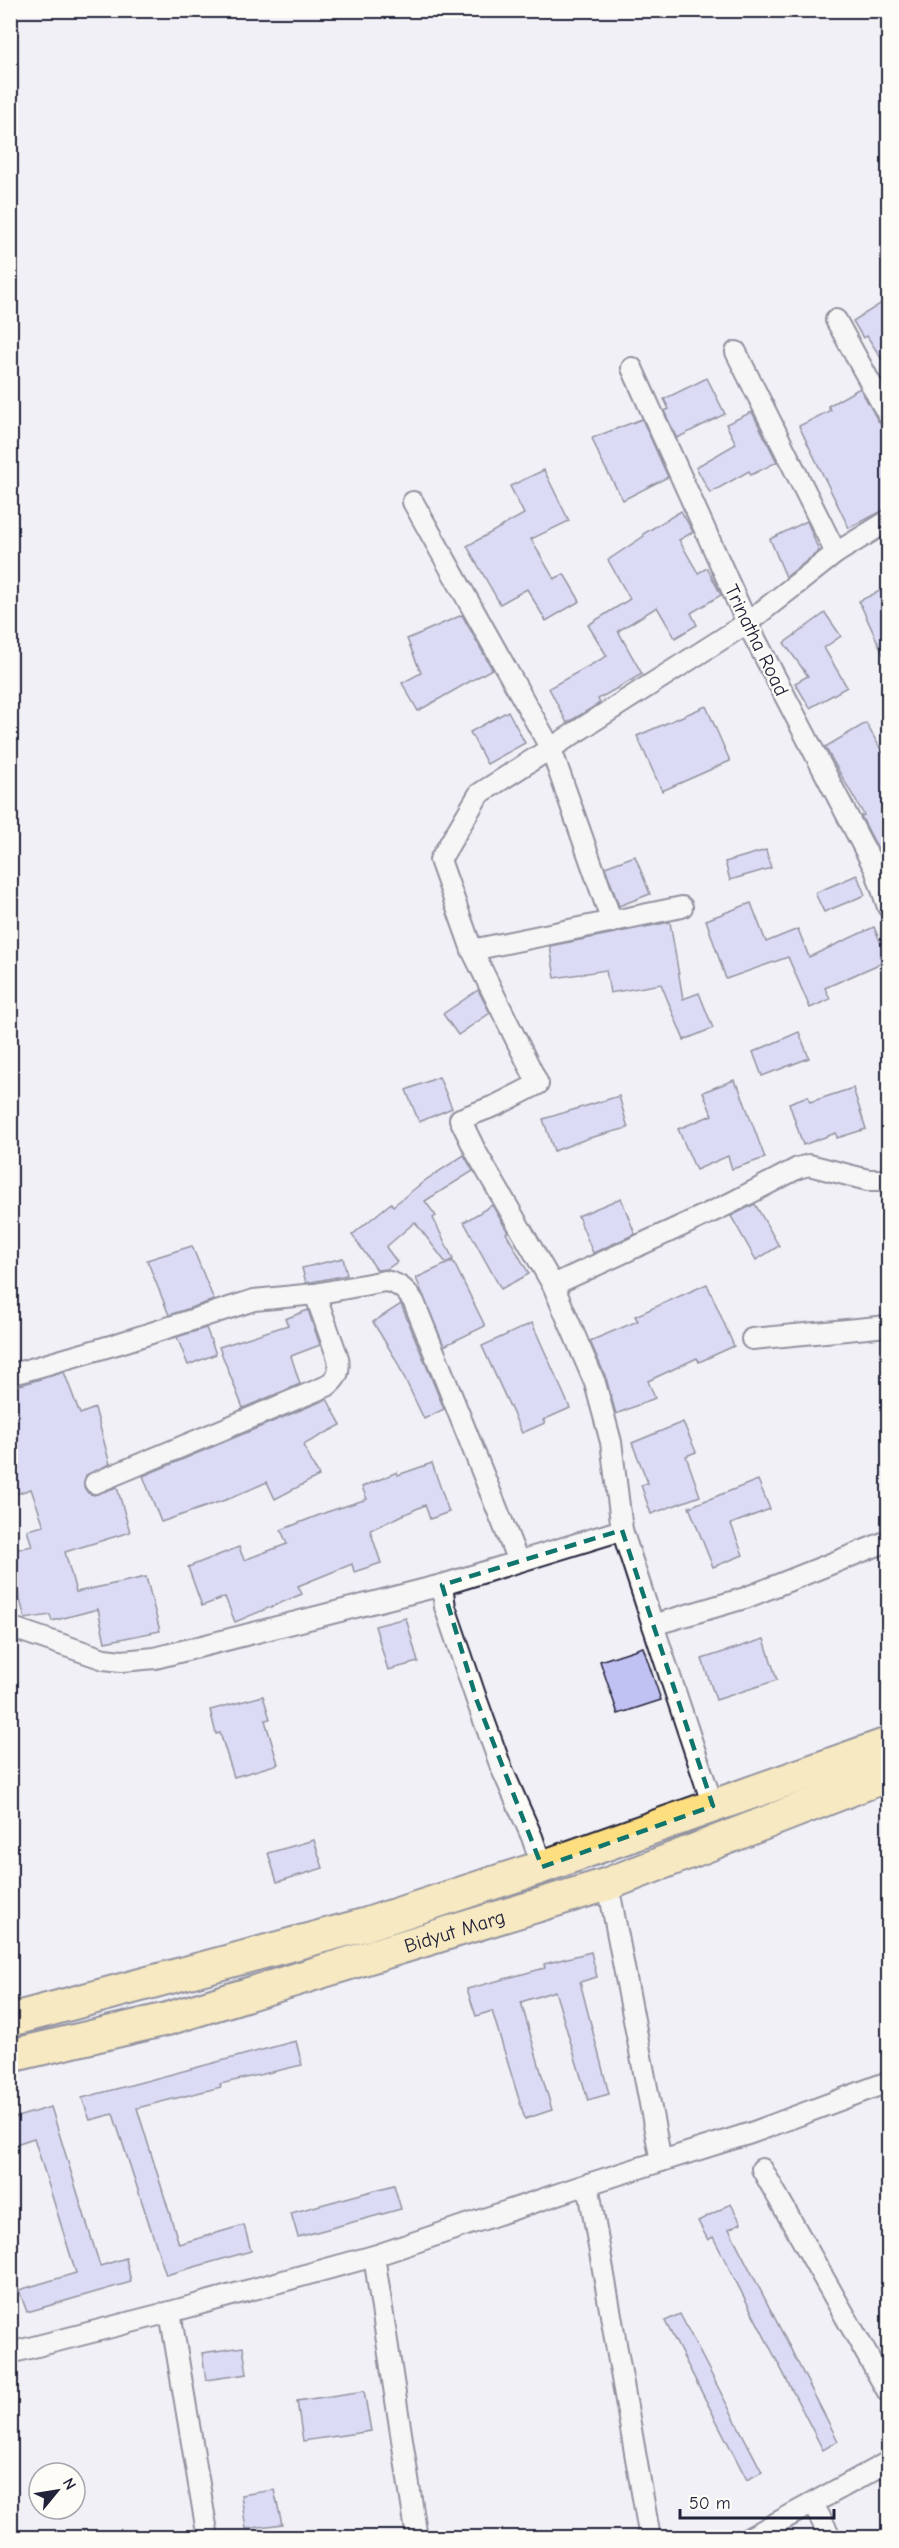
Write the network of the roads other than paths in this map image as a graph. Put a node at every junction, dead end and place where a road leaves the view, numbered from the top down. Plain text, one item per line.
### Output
1 (836, 320) dead end
2 (736, 352) dead end
3 (632, 368) dead end
4 (888, 415) edge
5 (413, 502) dead end
6 (888, 521) edge
7 (836, 553) junction
8 (747, 623) junction
9 (551, 749) junction
10 (882, 865) edge
11 (888, 907) edge
12 (682, 908) dead end
13 (612, 922) junction
14 (472, 950) junction
15 (888, 1180) edge
16 (553, 1285) junction
17 (315, 1294) junction
18 (888, 1326) edge
19 (752, 1339) dead end
20 (10, 1375) edge
21 (95, 1483) dead end
22 (622, 1530) junction
23 (888, 1540) edge
24 (518, 1561) junction
25 (442, 1585) junction
26 (653, 1624) junction
27 (10, 1627) edge
28 (888, 1744) edge
29 (888, 1775) edge
30 (713, 1806) junction
31 (542, 1867) junction
32 (608, 1884) junction
33 (157, 1981) junction
34 (167, 2019) junction
35 (10, 2020) edge
36 (10, 2056) edge
37 (888, 2082) edge
38 (661, 2161) junction
39 (762, 2169) dead end
40 (588, 2184) junction
41 (374, 2256) junction
42 (170, 2312) junction
43 (10, 2353) edge
44 (888, 2392) edge
45 (888, 2462) edge
46 (813, 2504) junction
47 (208, 2538) edge
48 (417, 2538) edge
49 (650, 2538) edge
50 (748, 2538) edge
51 (831, 2538) edge

1 - 4 street
2 - 7 street
3 - 8 street, Trinatha Road
5 - 9 street
6 - 7 street
7 - 8 street
8 - 9 street
8 - 10 street, Trinatha Road
9 - 13 street
9 - 14 street
10 - 11 street, Trinatha Road
12 - 13 street
13 - 14 street
14 - 16 street
15 - 16 street
16 - 22 street
17 - 20 street
17 - 21 street
17 - 24 street
18 - 19 street
22 - 24 street
22 - 26 street
23 - 26 street
24 - 25 street
25 - 27 street
25 - 31 street
26 - 30 street
28 - 30 main road, Bidyut Marg
29 - 32 main road, Bidyut Marg
30 - 31 main road, Bidyut Marg
31 - 33 main road, Bidyut Marg
32 - 34 main road, Bidyut Marg
32 - 38 street
33 - 34 main road
33 - 35 main road, Bidyut Marg
34 - 36 main road, Bidyut Marg
37 - 38 street
38 - 40 street
39 - 44 street
40 - 41 street
40 - 49 street
41 - 42 street
41 - 48 street
42 - 43 street
42 - 47 street
45 - 46 street
46 - 50 street
46 - 51 street

